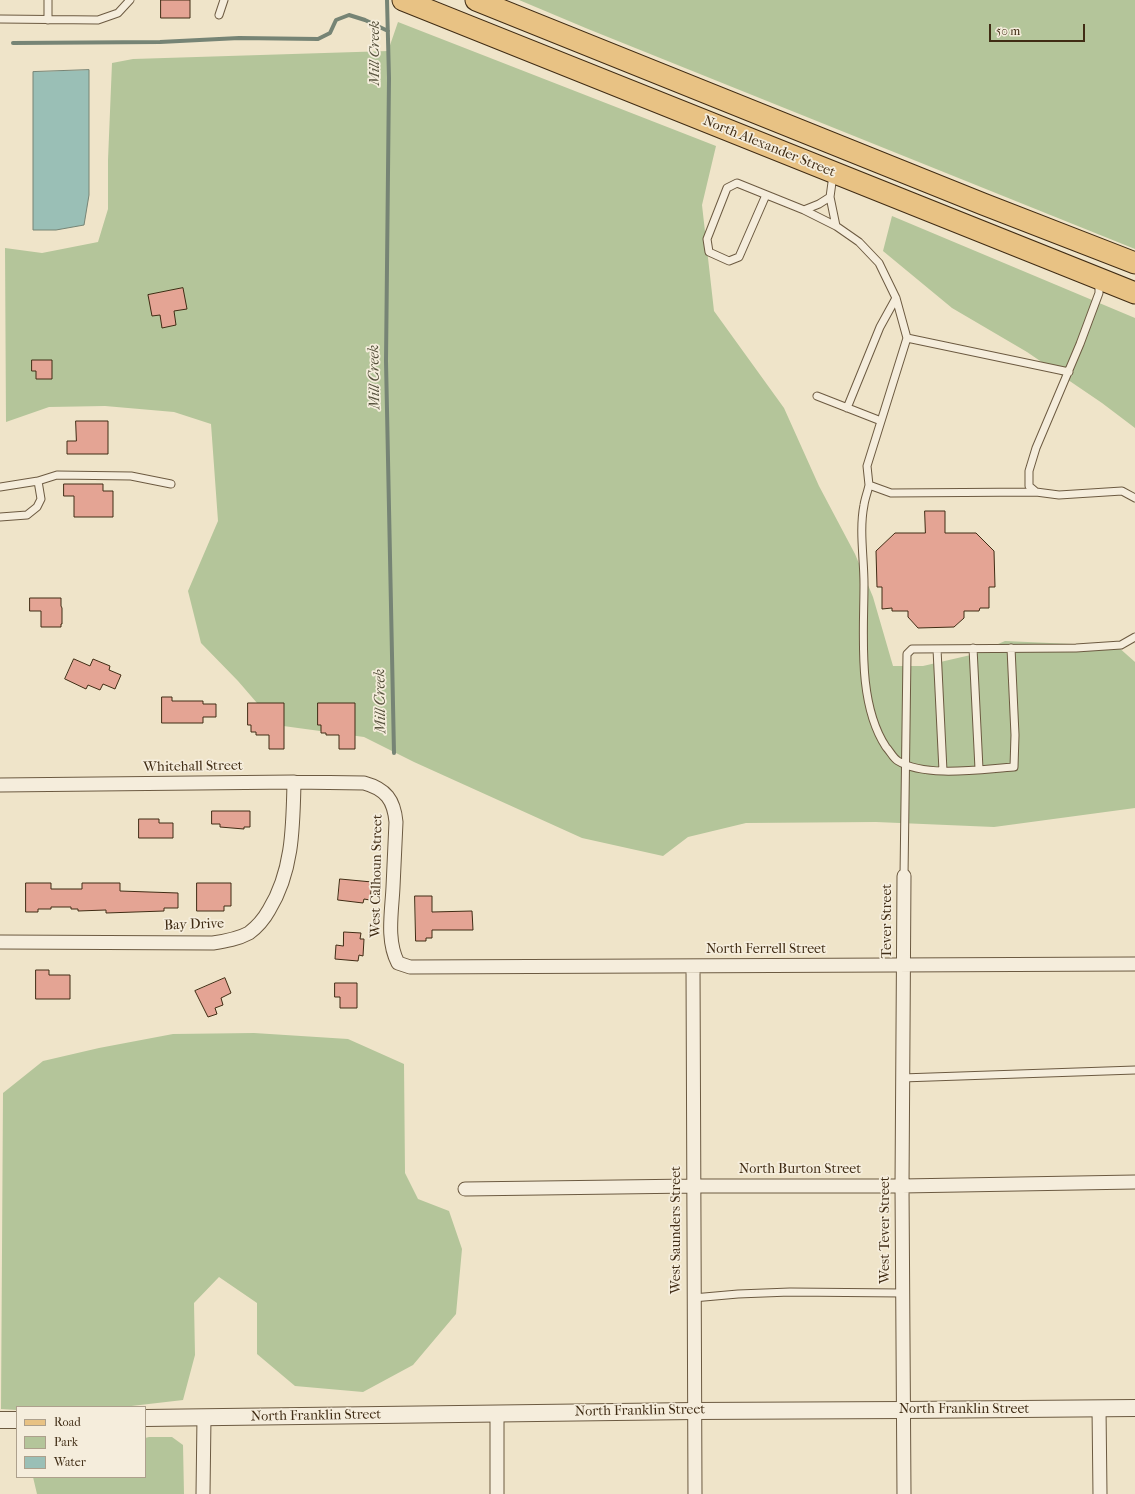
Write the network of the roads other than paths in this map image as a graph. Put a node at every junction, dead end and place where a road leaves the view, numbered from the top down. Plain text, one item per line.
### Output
1 (48, 0) edge
2 (130, 0) edge
3 (224, 0) edge
4 (403, 0) edge
5 (476, 0) edge
6 (219, 15) dead end
7 (0, 19) edge
8 (48, 20) junction
9 (897, 169) junction
10 (834, 173) junction
11 (766, 194) junction
12 (830, 197) junction
13 (804, 210) junction
14 (836, 226) junction
15 (1089, 244) junction
16 (1135, 263) edge
17 (1099, 279) junction
18 (1135, 293) edge
19 (896, 298) junction
20 (907, 338) junction
21 (1069, 372) junction
22 (818, 396) dead end
23 (847, 408) junction
24 (881, 421) junction
25 (38, 482) junction
26 (171, 484) dead end
27 (869, 485) junction
28 (0, 487) edge
29 (1036, 492) junction
30 (1135, 498) edge
31 (0, 517) edge
32 (1135, 637) edge
33 (973, 648) junction
34 (1011, 648) junction
35 (938, 649) junction
36 (905, 764) junction
37 (979, 769) junction
38 (944, 771) junction
39 (294, 782) junction
40 (0, 785) edge
41 (384, 792) joint
42 (904, 876) joint
43 (0, 942) edge
44 (398, 962) joint
45 (1135, 964) edge
46 (693, 966) junction
47 (903, 966) junction
48 (1135, 1070) edge
49 (902, 1078) junction
50 (1135, 1182) edge
51 (693, 1186) junction
52 (902, 1186) junction
53 (465, 1189) dead end
54 (902, 1293) junction
55 (693, 1298) junction
56 (1099, 1408) junction
57 (1135, 1408) edge
58 (694, 1410) junction
59 (904, 1410) junction
60 (497, 1413) junction
61 (204, 1417) junction
62 (146, 1418) edge
63 (0, 1420) edge
64 (16, 1420) edge
65 (203, 1494) edge
66 (497, 1494) edge
67 (695, 1494) edge
68 (904, 1494) edge
69 (1100, 1494) edge

1 - 8 lane
2 - 8 lane
3 - 6 lane
4 - 10 main road, North Alexander Street
5 - 9 main road, North Alexander Street
7 - 8 lane
9 - 10 main road
9 - 15 main road, North Alexander Street
10 - 12 lane
10 - 17 main road, North Alexander Street
11 - 11 lane
11 - 13 lane
12 - 13 lane
12 - 14 lane
13 - 14 lane
14 - 19 lane
15 - 16 main road, North Alexander Street
15 - 17 main road
17 - 18 main road, North Alexander Street
17 - 21 lane
19 - 20 lane
19 - 23 lane
20 - 21 lane
20 - 24 lane
21 - 29 lane
22 - 23 lane
23 - 24 lane
24 - 27 lane
25 - 26 lane
25 - 28 lane
25 - 31 lane
27 - 29 lane
27 - 36 lane
29 - 30 lane
32 - 34 lane
33 - 34 lane
33 - 35 lane
33 - 37 lane
34 - 37 lane
35 - 36 lane
35 - 38 lane
36 - 38 lane
36 - 42 lane
37 - 38 lane
39 - 40 street, Whitehall Street
39 - 41 street, Whitehall Street
39 - 43 street, Bay Drive
41 - 44 street, West Calhoun Street
42 - 47 street, Tever Street
44 - 46 street, North Ferrell Street
45 - 47 street, North Ferrell Street
46 - 47 street, North Ferrell Street
46 - 51 street, West Saunders Street
47 - 49 street, West Tever Street
48 - 49 lane
49 - 52 street, West Tever Street
50 - 52 street, North Burton Street
51 - 52 street, North Burton Street
51 - 53 street, North Burton Street
51 - 55 street, West Saunders Street
52 - 54 street, West Tever Street
54 - 55 lane
54 - 59 street, West Tever Street
55 - 58 street, West Saunders Street
56 - 57 street, North Franklin Street
56 - 59 street, North Franklin Street
56 - 69 street
58 - 59 street, North Franklin Street
58 - 60 street, North Franklin Street
58 - 67 street, West Saunders Street
59 - 68 street, West Tever Street
60 - 61 street, North Franklin Street
60 - 66 street
61 - 62 street, North Franklin Street
61 - 65 street
63 - 64 street

